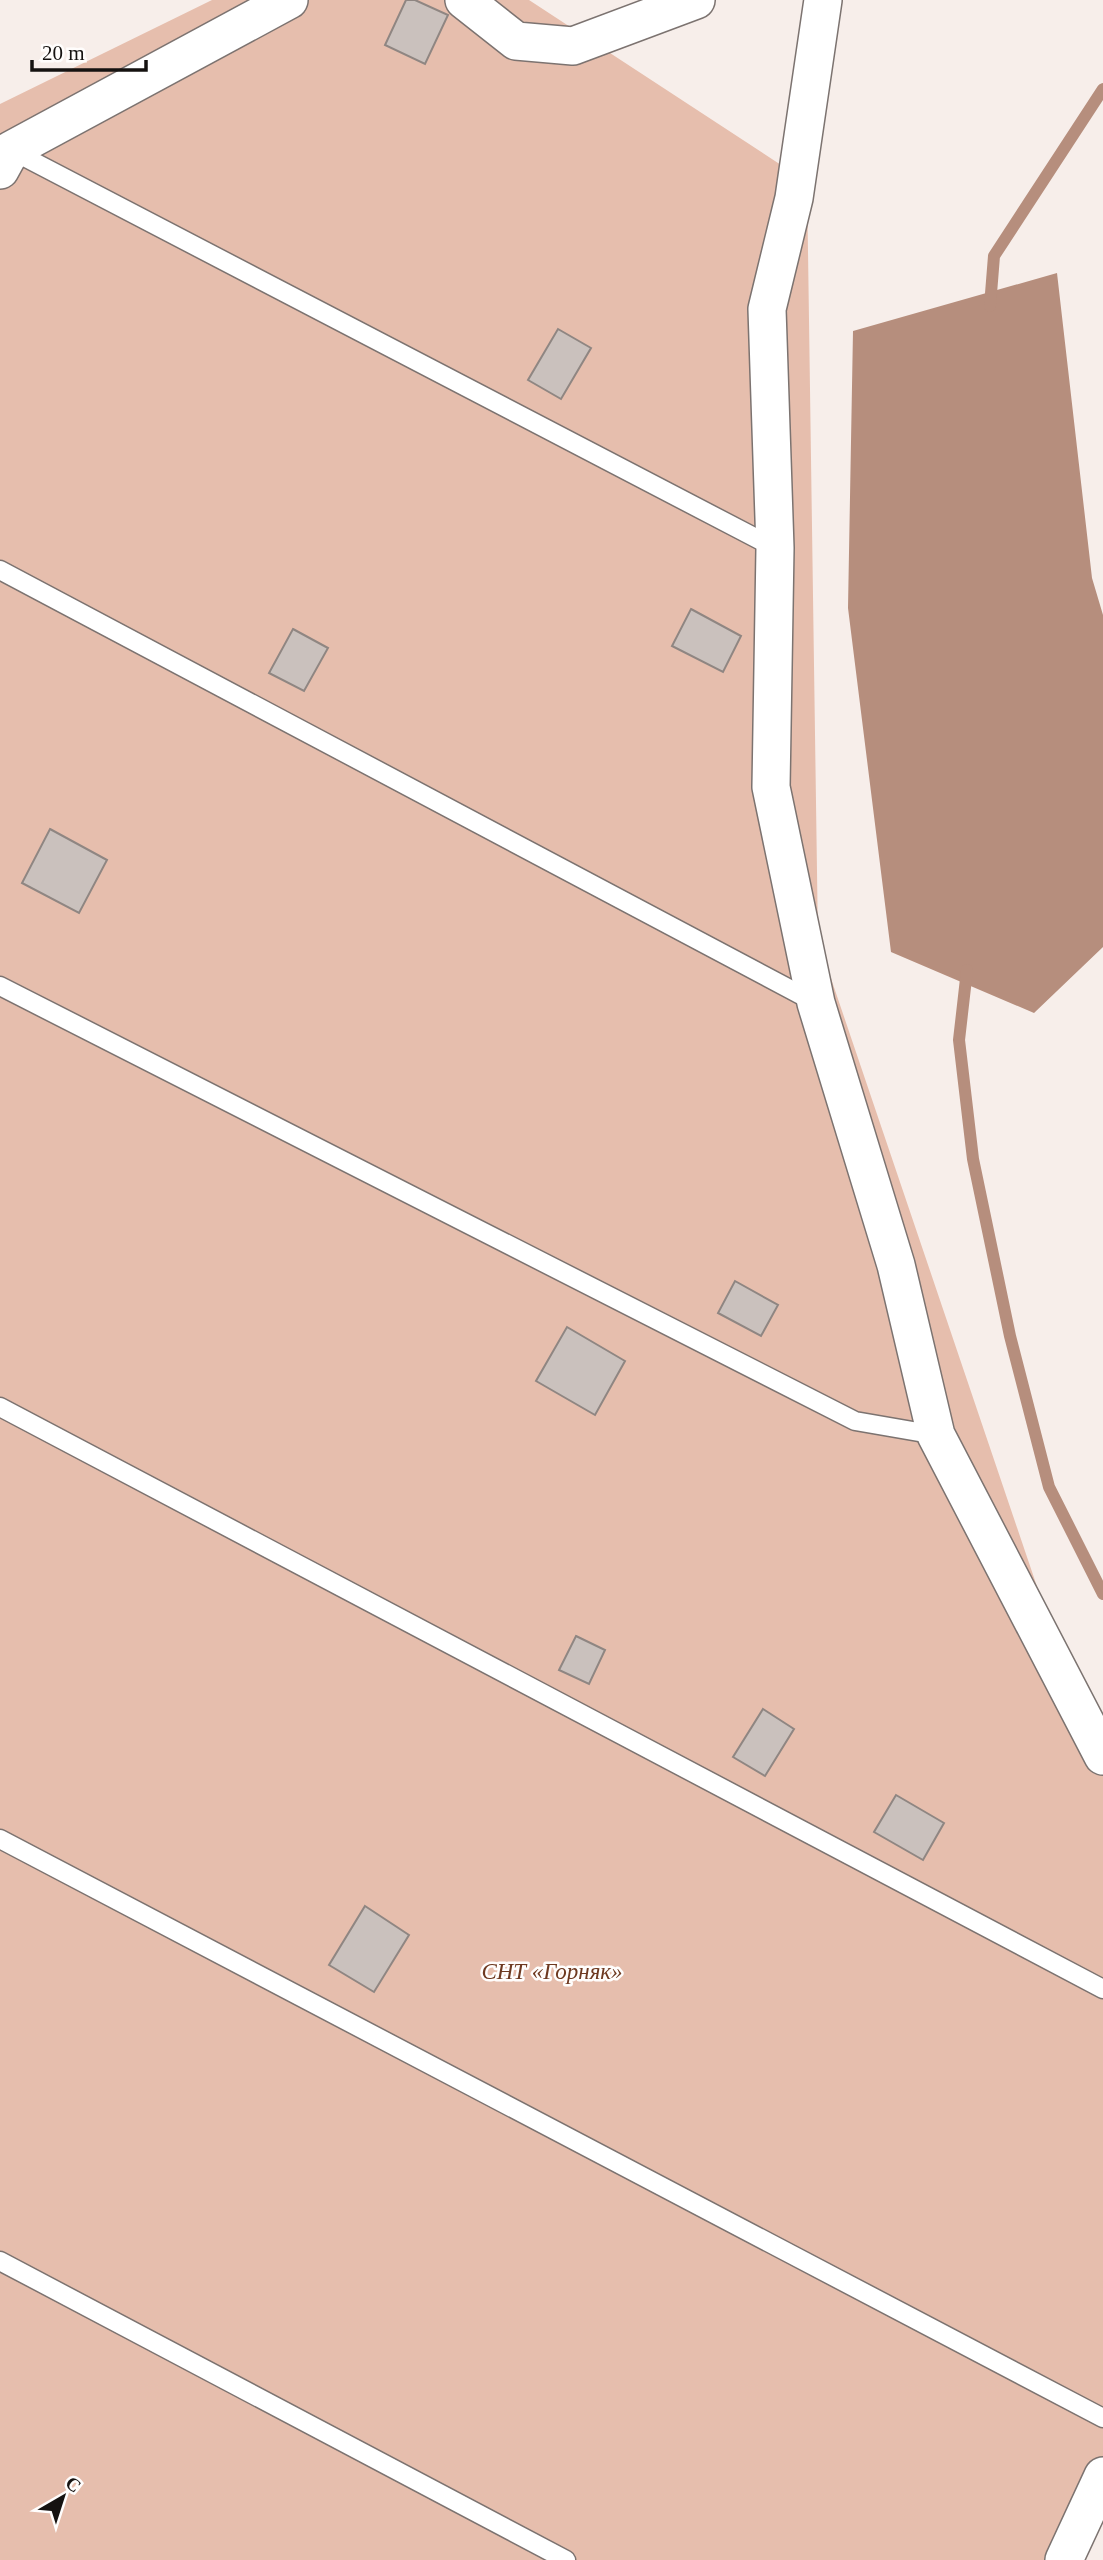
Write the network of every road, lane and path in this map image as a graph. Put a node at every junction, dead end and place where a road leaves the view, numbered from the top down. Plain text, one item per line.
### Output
1 (289, 0) edge
2 (464, 0) edge
3 (696, 0) edge
4 (823, 0) edge
5 (6, 160) edge
6 (775, 548) junction
7 (0, 570) edge
8 (0, 986) edge
9 (816, 1003) junction
10 (0, 1407) edge
11 (936, 1435) junction
12 (1103, 1756) edge
13 (0, 1839) edge
14 (1103, 1989) edge
15 (0, 2261) edge
16 (1103, 2418) edge
17 (1103, 2476) edge
18 (566, 2560) edge
19 (1064, 2560) edge

1 - 5 street
2 - 3 street
4 - 6 street
5 - 6 lane
6 - 9 street
7 - 9 lane
8 - 11 lane
9 - 11 street
10 - 14 lane
11 - 12 street
13 - 16 lane
15 - 18 lane
17 - 19 street

